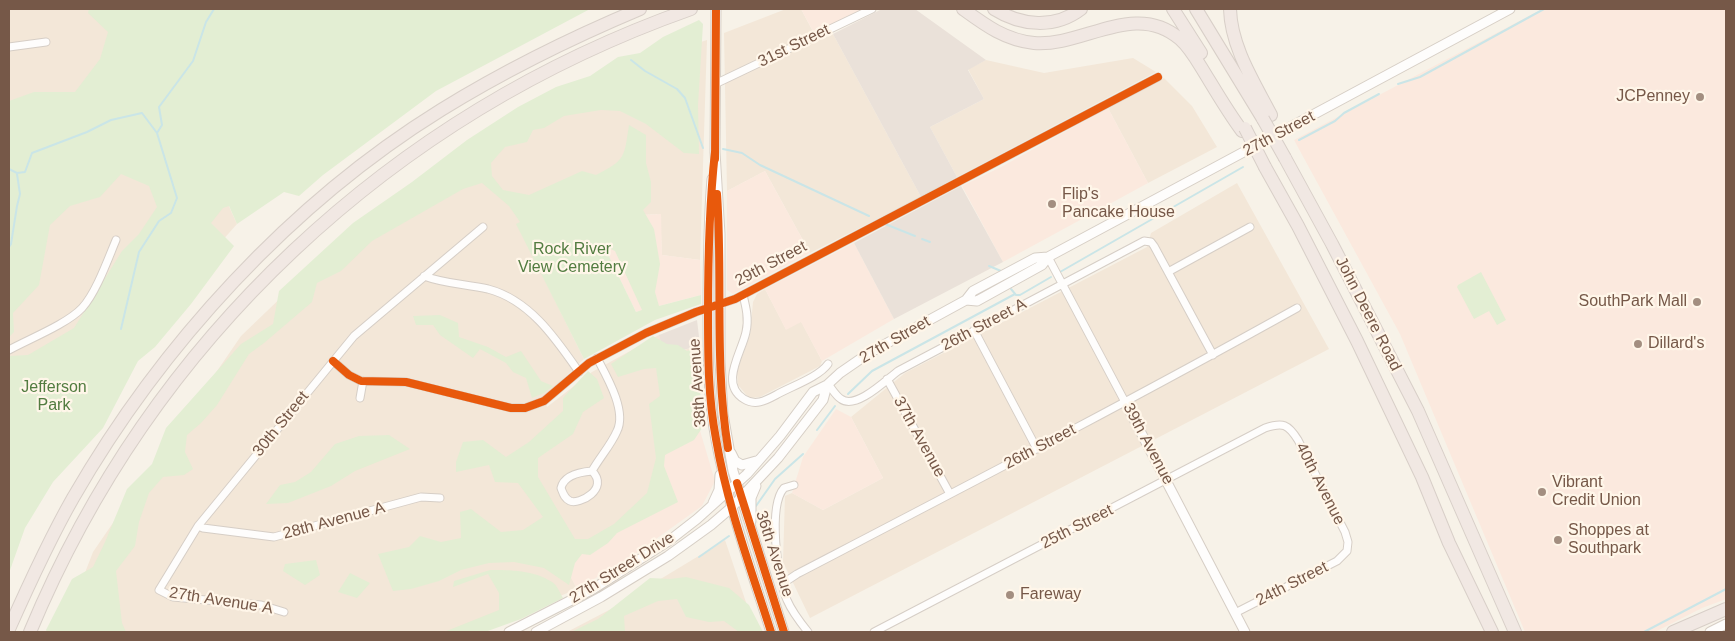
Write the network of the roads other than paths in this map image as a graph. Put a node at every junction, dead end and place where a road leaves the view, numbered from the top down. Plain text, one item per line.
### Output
1 (640, 9) edge
2 (716, 9) edge
3 (872, 9) edge
4 (963, 9) edge
5 (994, 9) edge
6 (1081, 9) edge
7 (1173, 9) edge
8 (1196, 9) edge
9 (1230, 9) edge
10 (1510, 9) edge
11 (696, 10) edge
12 (46, 42) dead end
13 (9, 47) edge
14 (1158, 77) dead end
15 (715, 84) junction
16 (1267, 117) junction
17 (1243, 130) junction
18 (715, 152) junction
19 (483, 227) dead end
20 (1250, 227) dead end
21 (116, 240) dead end
22 (1048, 257) junction
23 (1168, 272) junction
24 (424, 276) junction
25 (1062, 285) junction
26 (743, 295) junction
27 (720, 305) junction
28 (708, 308) junction
29 (1297, 308) dead end
30 (974, 330) junction
31 (9, 350) edge
32 (1213, 355) junction
33 (597, 358) junction
34 (333, 361) junction
35 (828, 364) dead end
36 (579, 372) junction
37 (887, 379) junction
38 (363, 381) junction
39 (828, 385) junction
40 (360, 398) dead end
41 (1125, 402) junction
42 (1281, 425) joint
43 (728, 448) junction
44 (1037, 449) junction
45 (760, 459) junction
46 (721, 467) junction
47 (592, 471) junction
48 (762, 475) junction
49 (1167, 480) junction
50 (737, 483) junction
51 (794, 485) dead end
52 (728, 492) junction
53 (950, 494) junction
54 (440, 498) dead end
55 (741, 498) junction
56 (712, 506) junction
57 (732, 507) junction
58 (198, 526) junction
59 (711, 526) junction
60 (750, 526) junction
61 (740, 534) junction
62 (1449, 543) junction
63 (1347, 551) joint
64 (782, 584) junction
65 (159, 590) joint
66 (1726, 609) edge
67 (284, 612) dead end
68 (1235, 613) junction
69 (1726, 624) edge
70 (9, 629) edge
71 (30, 632) edge
72 (510, 632) edge
73 (536, 632) edge
74 (771, 632) edge
75 (784, 632) edge
76 (808, 632) edge
77 (874, 632) edge
78 (1245, 632) edge
79 (1484, 632) edge
80 (1492, 632) edge
81 (1515, 632) edge
82 (1673, 632) edge
83 (1684, 632) edge
84 (1710, 632) edge

1 - 70 highway
2 - 15 main road, 38th Avenue
3 - 15 street, 31st Street
4 - 17 highway
5 - 6 highway
7 - 17 highway, John Deere Road
8 - 16 highway, John Deere Road
9 - 16 highway
10 - 22 main road, 27th Street
11 - 71 highway
12 - 13 street
14 - 26 street, 29th Street
15 - 18 main road, 38th Avenue
16 - 81 highway, John Deere Road, bridge
17 - 62 highway, John Deere Road, bridge
18 - 27 main road, 38th Avenue
18 - 28 main road, 38th Avenue
19 - 24 street, 30th Street
20 - 23 street
21 - 31 street
22 - 25 street, 39th Avenue
22 - 39 main road, 27th Street
23 - 25 street, 26th Street A
23 - 32 street
24 - 34 street, 30th Street
24 - 36 street
25 - 30 street, 26th Street A
25 - 41 street, 39th Avenue
26 - 27 street, 29th Street
26 - 35 street
27 - 28 street, 29th Street
27 - 43 main road, 38th Avenue
28 - 33 street, 29th Street
28 - 46 main road, 38th Avenue
29 - 32 street, 26th Street
30 - 37 street, 26th Street A
30 - 44 street
32 - 41 street, 26th Street
33 - 36 street, 29th Street
33 - 47 street
34 - 38 street, 29th Street
34 - 58 street, 30th Street
36 - 38 street, 29th Street
37 - 39 street, 26th Street A
37 - 53 street, 37th Avenue
38 - 40 street
39 - 45 main road, 27th Street
39 - 48 main road, 27th Street
41 - 44 street, 26th Street
41 - 49 main road, 39th Avenue
42 - 49 street, 25th Street
42 - 63 street, 40th Avenue
43 - 45 main road
43 - 50 main road, 38th Avenue
44 - 53 street, 26th Street
45 - 50 main road, 27th Street
46 - 52 main road, 38th Avenue
46 - 56 main road
47 - 47 street
48 - 55 main road, 27th Street
48 - 60 main road
49 - 68 main road, 39th Avenue
49 - 77 street, 25th Street
50 - 52 main road, 27th Street
50 - 55 main road, 36th Avenue
51 - 64 street, 36th Avenue
52 - 56 main road, 27th Street Drive
52 - 57 main road, 36th Avenue
53 - 64 street, 26th Street
54 - 58 street, 28th Avenue A
55 - 57 main road, 27th Street
55 - 60 main road, 36th Avenue
56 - 72 main road, 27th Street Drive
57 - 59 main road, 27th Street Drive
57 - 61 main road, 36th Avenue
58 - 65 street, 30th Street
59 - 61 main road
59 - 73 main road, 27th Street Drive
60 - 75 main road, 36th Avenue
61 - 74 main road, 36th Avenue
62 - 79 highway
62 - 80 highway, John Deere Road
63 - 68 street, 24th Street
64 - 76 street, 36th Avenue
65 - 67 street, 27th Avenue A
66 - 82 highway
66 - 83 main road
68 - 78 main road, 39th Avenue
69 - 84 main road

